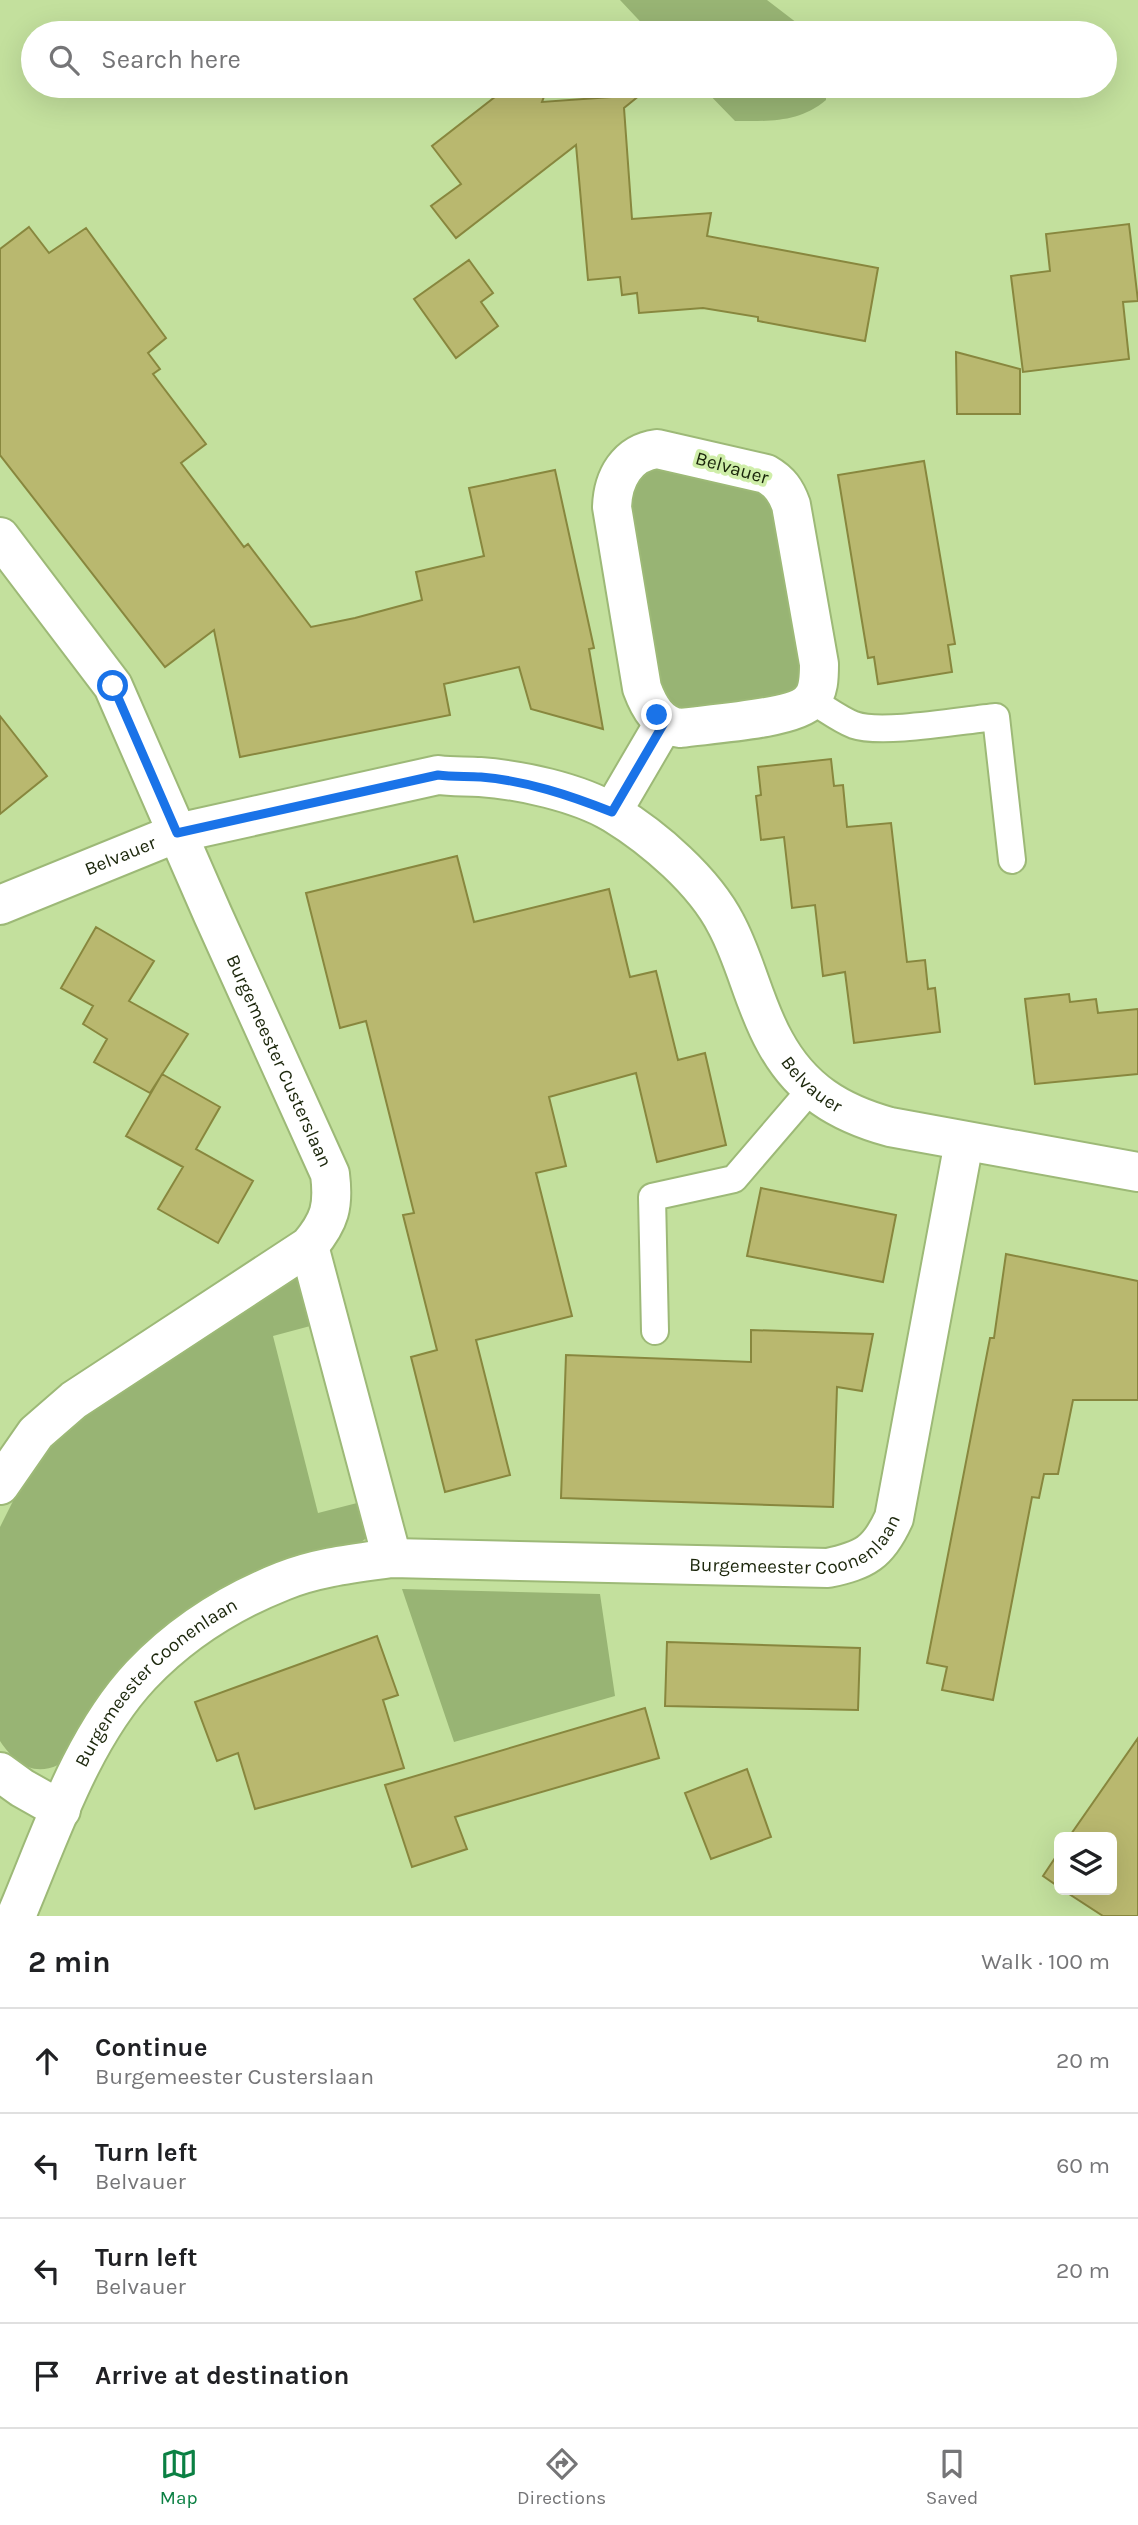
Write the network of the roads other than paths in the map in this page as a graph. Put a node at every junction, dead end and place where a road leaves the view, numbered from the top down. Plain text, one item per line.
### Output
1 (0, 537) edge
2 (811, 700) junction
3 (664, 723) junction
4 (612, 812) junction
5 (177, 833) junction
6 (1012, 860) dead end
7 (0, 905) edge
8 (812, 1088) junction
9 (964, 1142) junction
10 (1138, 1172) edge
11 (309, 1246) junction
12 (655, 1331) dead end
13 (0, 1485) edge
14 (392, 1558) junction
15 (0, 1772) edge
16 (61, 1810) junction
17 (16, 1916) edge

1 - 5 street, Burgemeester Custerslaan
2 - 3 street
2 - 3 street, Belvauer
2 - 6 lane
3 - 4 street
4 - 5 street, Belvauer
4 - 8 street, Belvauer
5 - 7 street, Belvauer
5 - 11 street, Burgemeester Custerslaan
8 - 9 street, Belvauer
8 - 12 lane
9 - 10 street, Belvauer
9 - 14 street, Burgemeester Coonenlaan
11 - 13 street, Burgemeester Custerslaan
11 - 14 street
14 - 16 street, Burgemeester Coonenlaan
15 - 16 street
16 - 17 street, Burgemeester Coonenlaan

